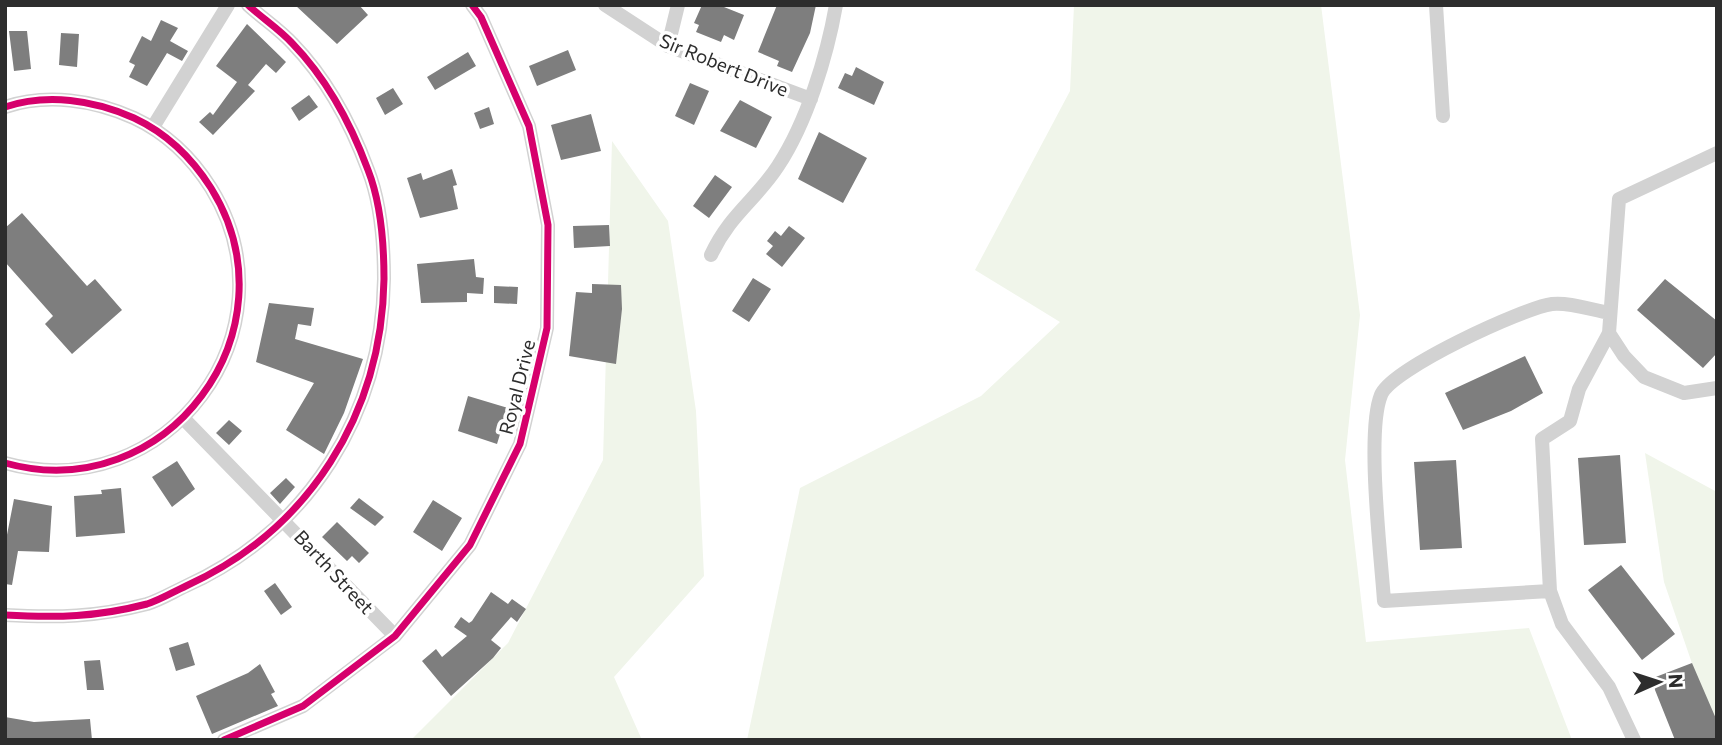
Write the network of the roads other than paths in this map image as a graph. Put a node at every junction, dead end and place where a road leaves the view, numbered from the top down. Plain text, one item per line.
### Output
1 (228, 5) edge
2 (248, 5) edge
3 (472, 5) edge
4 (604, 5) edge
5 (678, 5) edge
6 (836, 5) edge
7 (1436, 5) edge
8 (668, 47) junction
9 (811, 99) junction
10 (5, 107) edge
11 (1443, 116) dead end
12 (153, 127) junction
13 (1717, 153) edge
14 (711, 255) dead end
15 (1610, 313) junction
16 (1609, 333) junction
17 (1717, 388) edge
18 (184, 419) junction
19 (5, 463) edge
20 (285, 520) junction
21 (1550, 591) junction
22 (5, 615) edge
23 (395, 636) junction
24 (225, 740) edge
25 (1634, 740) edge

1 - 12 street
2 - 20 street
3 - 23 street, Royal Drive
4 - 8 street, Sir Robert Drive
5 - 8 street
6 - 9 street
7 - 11 street
8 - 9 street, Sir Robert Drive
9 - 14 street
10 - 12 street
12 - 18 street
13 - 15 street
15 - 16 street
15 - 21 street
16 - 17 street
16 - 21 street
18 - 19 street
18 - 20 street, Barth Street
20 - 22 street
20 - 23 street, Barth Street
21 - 25 street
23 - 24 street, Royal Drive

